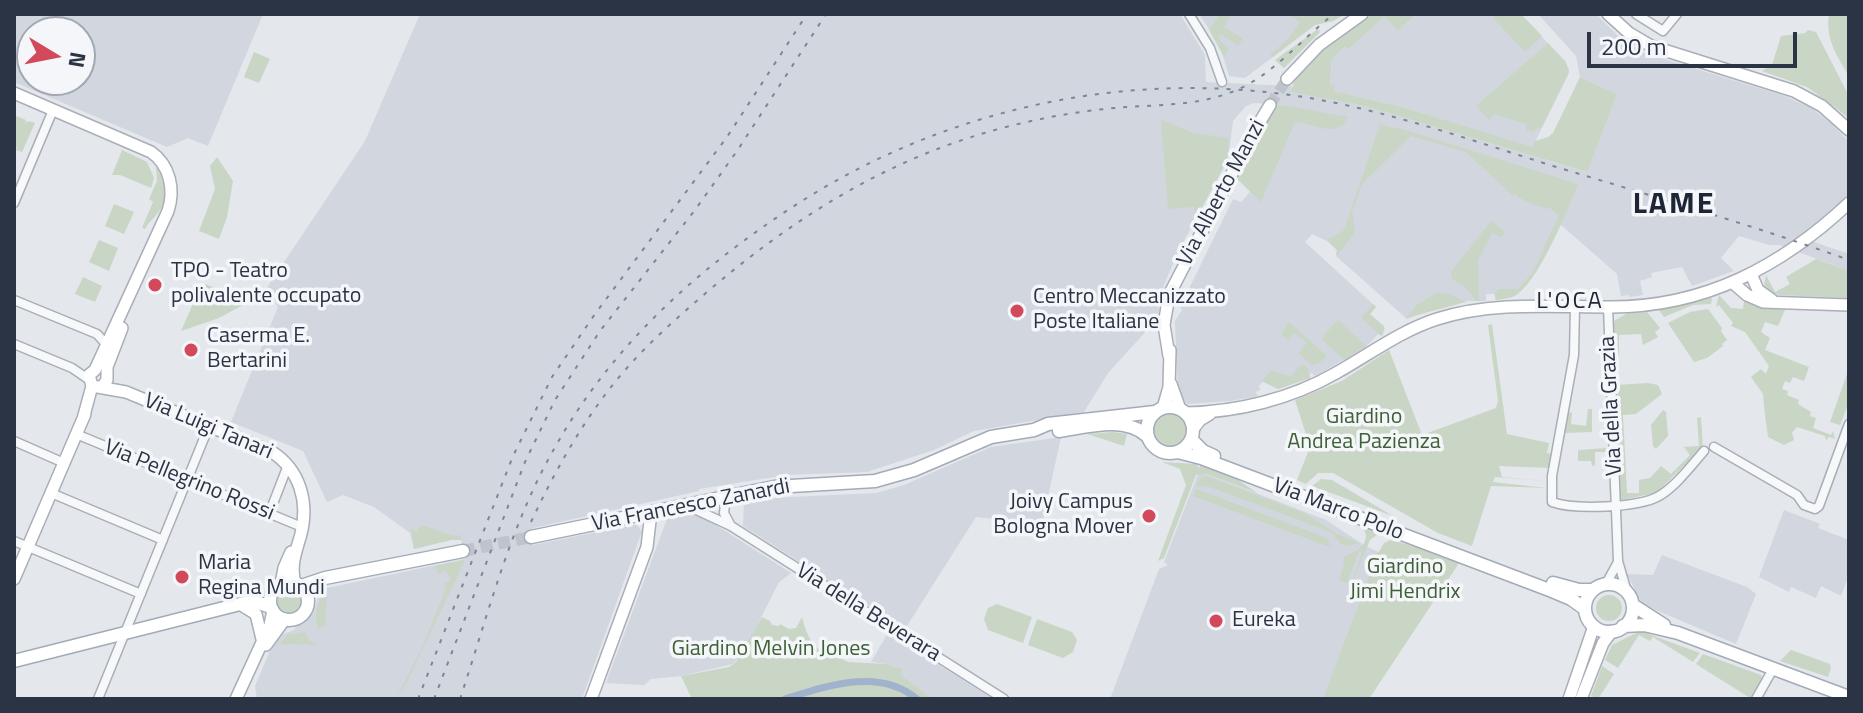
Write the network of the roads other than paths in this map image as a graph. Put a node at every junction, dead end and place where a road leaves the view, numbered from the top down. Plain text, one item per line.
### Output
1 (1189, 14) edge
2 (1362, 14) edge
3 (1608, 14) edge
4 (1636, 14) edge
5 (1677, 14) edge
6 (1287, 79) tunnel mouth
7 (1222, 82) dead end
8 (14, 93) edge
9 (1270, 105) tunnel mouth
10 (53, 110) junction
11 (1849, 130) edge
12 (114, 135) junction
13 (14, 203) edge
14 (1849, 203) edge
15 (1751, 274) junction
16 (1733, 283) junction
17 (14, 300) edge
18 (1776, 301) junction
19 (1849, 305) edge
20 (1575, 306) junction
21 (1608, 307) junction
22 (14, 344) edge
23 (106, 344) junction
24 (98, 379) junction
25 (1170, 380) junction
26 (1159, 410) junction
27 (1183, 411) junction
28 (1216, 412) junction
29 (1849, 424) edge
30 (209, 426) junction
31 (1034, 430) junction
32 (76, 434) junction
33 (1192, 434) junction
34 (1147, 436) junction
35 (14, 441) edge
36 (1714, 447) dead end
37 (1704, 451) dead end
38 (1178, 452) junction
39 (64, 463) junction
40 (288, 465) junction
41 (187, 481) junction
42 (51, 493) junction
43 (726, 496) junction
44 (683, 505) junction
45 (1616, 505) junction
46 (651, 512) junction
47 (269, 514) junction
48 (731, 526) junction
49 (302, 527) junction
50 (531, 537) tunnel mouth
51 (163, 540) junction
52 (14, 541) edge
53 (299, 542) junction
54 (28, 547) junction
55 (463, 551) tunnel mouth
56 (1618, 561) junction
57 (335, 578) junction
58 (14, 579) edge
59 (1606, 584) junction
60 (298, 585) junction
61 (277, 587) junction
62 (1593, 590) junction
63 (1627, 592) junction
64 (141, 594) junction
65 (307, 600) junction
66 (242, 604) junction
67 (1633, 605) junction
68 (272, 609) junction
69 (1585, 609) junction
70 (285, 619) junction
71 (1594, 626) junction
72 (1618, 629) junction
73 (125, 633) junction
74 (1678, 633) junction
75 (261, 645) junction
76 (14, 661) edge
77 (1773, 669) junction
78 (1849, 697) edge
79 (98, 699) edge
80 (236, 699) edge
81 (591, 699) edge
82 (1004, 699) edge
83 (1569, 699) edge
84 (1581, 699) edge
85 (1756, 699) edge

1 - 7 street
2 - 6 street
3 - 11 street
4 - 5 street
8 - 10 street
9 - 25 street, Via Alberto Manzi
10 - 12 street
10 - 13 street
12 - 23 street
12 - 24 street
14 - 15 street
15 - 16 street
15 - 18 street
16 - 18 street
16 - 21 street
17 - 23 street
18 - 19 street
20 - 21 street
20 - 28 street
20 - 45 street
21 - 45 street, Via della Grazia
22 - 24 street, Via Luigi Tanari
23 - 24 street
24 - 30 street, Via Luigi Tanari
24 - 32 street
25 - 26 street, Via Alberto Manzi
25 - 27 street, Via Alberto Manzi
26 - 27 main road
26 - 31 main road, Via Francesco Zanardi
26 - 34 main road
27 - 28 street
27 - 33 main road
28 - 33 street
29 - 36 street
30 - 40 street, Via Luigi Tanari
30 - 41 street
31 - 34 main road, Via Francesco Zanardi
31 - 43 main road, Via Francesco Zanardi
32 - 39 street
32 - 41 street, Via Pellegrino Rossi
33 - 38 main road
33 - 62 main road, Via Marco Polo
34 - 38 main road
35 - 39 street
37 - 45 street, Via della Grazia
38 - 69 main road, Via Marco Polo
39 - 42 street
40 - 47 street, Via Luigi Tanari
40 - 49 street, Via Luigi Tanari
41 - 47 street, Via Pellegrino Rossi
41 - 51 street
42 - 51 street
42 - 54 street
43 - 44 main road, Via Francesco Zanardi
43 - 48 street
44 - 46 main road, Via Francesco Zanardi
44 - 48 street, Via della Beverara
45 - 56 street, Via della Grazia
46 - 50 main road, Via Francesco Zanardi
46 - 81 street
47 - 49 street, Via Pellegrino Rossi
48 - 82 street, Via della Beverara
49 - 53 street, Via Luigi Tanari
51 - 64 street
52 - 54 street
53 - 60 street, Via Luigi Tanari
53 - 61 street, Via Luigi Tanari
54 - 58 street
54 - 64 street
55 - 57 main road
56 - 59 street, Via della Grazia
56 - 63 street, Via della Grazia
57 - 60 main road
57 - 65 main road
59 - 62 main road
59 - 63 main road
60 - 61 main road
60 - 65 main road
61 - 66 main road
61 - 68 main road
62 - 69 main road
63 - 67 main road
64 - 73 street
65 - 70 main road
66 - 68 main road
66 - 73 main road
66 - 75 street
67 - 72 main road
67 - 74 main road
68 - 70 main road
68 - 75 street
69 - 71 main road
70 - 75 street
71 - 72 main road
71 - 83 street
72 - 74 main road
72 - 84 street
73 - 76 main road
73 - 79 street
74 - 77 main road
75 - 80 street
77 - 78 main road
77 - 85 street

